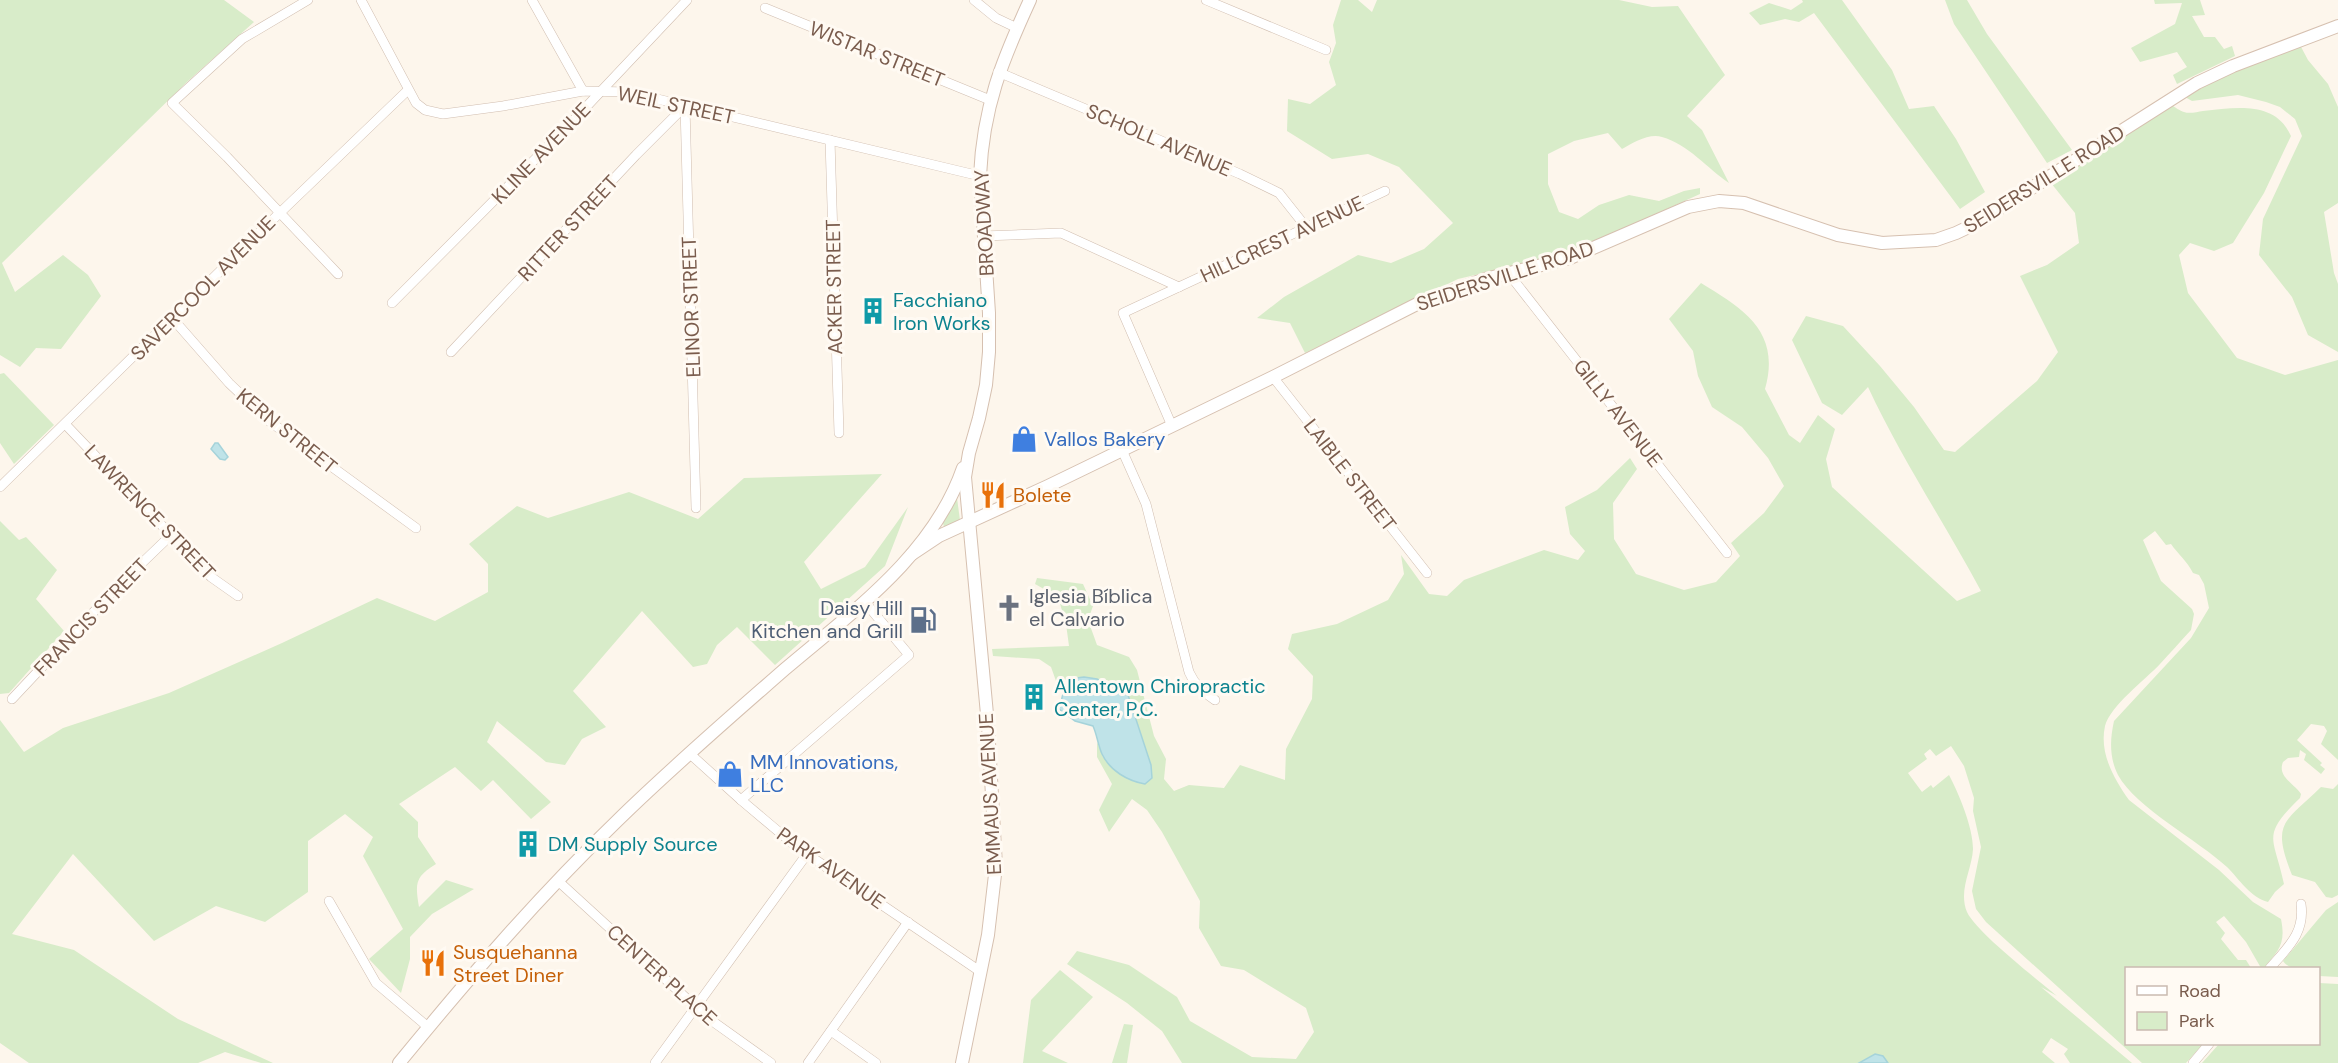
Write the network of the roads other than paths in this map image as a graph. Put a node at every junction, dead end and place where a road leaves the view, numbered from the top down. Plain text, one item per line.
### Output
1 (308, 0) edge
2 (361, 0) edge
3 (532, 0) edge
4 (687, 0) edge
5 (974, 0) edge
6 (1030, 0) edge
7 (1206, 0) edge
8 (765, 8) dead end
9 (2338, 26) edge
10 (1017, 28) junction
11 (1326, 50) dead end
12 (998, 72) junction
13 (408, 90) junction
14 (602, 90) junction
15 (583, 91) junction
16 (990, 100) junction
17 (685, 106) junction
18 (830, 140) junction
19 (980, 176) junction
20 (1385, 191) dead end
21 (280, 213) junction
22 (1306, 227) junction
23 (983, 236) junction
24 (338, 274) dead end
25 (1509, 274) junction
26 (1179, 287) junction
27 (392, 303) dead end
28 (173, 319) junction
29 (451, 352) dead end
30 (1274, 377) junction
31 (66, 425) junction
32 (1172, 426) junction
33 (839, 433) dead end
34 (1122, 450) junction
35 (969, 453) junction
36 (0, 488) edge
37 (696, 508) dead end
38 (970, 523) junction
39 (416, 528) dead end
40 (171, 536) junction
41 (1727, 553) dead end
42 (912, 554) junction
43 (1427, 573) dead end
44 (238, 596) dead end
45 (864, 601) junction
46 (12, 699) dead end
47 (1215, 699) dead end
48 (689, 753) junction
49 (741, 800) junction
50 (807, 854) junction
51 (557, 880) junction
52 (329, 901) dead end
53 (2301, 904) dead end
54 (908, 922) junction
55 (2272, 967) edge
56 (981, 972) junction
57 (696, 1007) junction
58 (428, 1027) junction
59 (831, 1031) junction
60 (2208, 1045) edge
61 (399, 1063) edge
62 (655, 1063) edge
63 (771, 1063) edge
64 (808, 1063) edge
65 (876, 1063) edge
66 (962, 1063) edge
67 (2193, 1063) edge

1 - 21 street
2 - 13 street, WEIL STREET
3 - 15 street
4 - 14 street, KLINE AVENUE
5 - 10 street
6 - 10 main road, BROADWAY
7 - 11 street
8 - 16 street, WISTAR STREET
9 - 25 main road, SEIDERSVILLE ROAD
10 - 12 main road, BROADWAY
12 - 16 main road, BROADWAY
12 - 22 street, SCHOLL AVENUE
13 - 15 street, WEIL STREET
13 - 21 street, SAVERCOOL AVENUE
14 - 15 street, WEIL STREET
14 - 17 street, WEIL STREET
14 - 27 street, KLINE AVENUE
16 - 19 main road, BROADWAY
17 - 18 street, WEIL STREET
17 - 29 street, RITTER STREET
17 - 37 street, ELINOR STREET
18 - 19 street, WEIL STREET
18 - 33 street, ACKER STREET
19 - 23 main road, BROADWAY
20 - 22 street, HILLCREST AVENUE
21 - 24 street
21 - 28 street, SAVERCOOL AVENUE
22 - 26 street, HILLCREST AVENUE
23 - 26 street
23 - 35 main road, BROADWAY
25 - 30 main road, SEIDERSVILLE ROAD
25 - 41 street, GILLY AVENUE
26 - 32 street, HILLCREST AVENUE
28 - 31 street, SAVERCOOL AVENUE
28 - 39 street, KERN STREET
30 - 32 main road, SEIDERSVILLE ROAD
30 - 43 street, LAIBLE STREET
31 - 36 street, SAVERCOOL AVENUE
31 - 40 street, LAWRENCE STREET
32 - 34 main road, SEIDERSVILLE ROAD
34 - 38 main road, SEIDERSVILLE ROAD
34 - 47 street
35 - 38 main road, BROADWAY
35 - 42 main road
38 - 42 main road, SEIDERSVILLE ROAD
38 - 56 main road, EMMAUS AVENUE
40 - 44 street, LAWRENCE STREET
40 - 46 street, FRANCIS STREET
42 - 45 main road
45 - 48 main road
45 - 49 street
48 - 49 street, PARK AVENUE
48 - 51 main road
49 - 50 street, PARK AVENUE
50 - 54 street, PARK AVENUE
50 - 57 street
51 - 57 street, CENTER PLACE
51 - 58 main road
52 - 58 street
53 - 55 street
54 - 56 street, PARK AVENUE
54 - 59 street
56 - 66 main road, EMMAUS AVENUE
57 - 62 street
57 - 63 street, CENTER PLACE
58 - 61 main road
59 - 64 street
59 - 65 street
60 - 67 street

